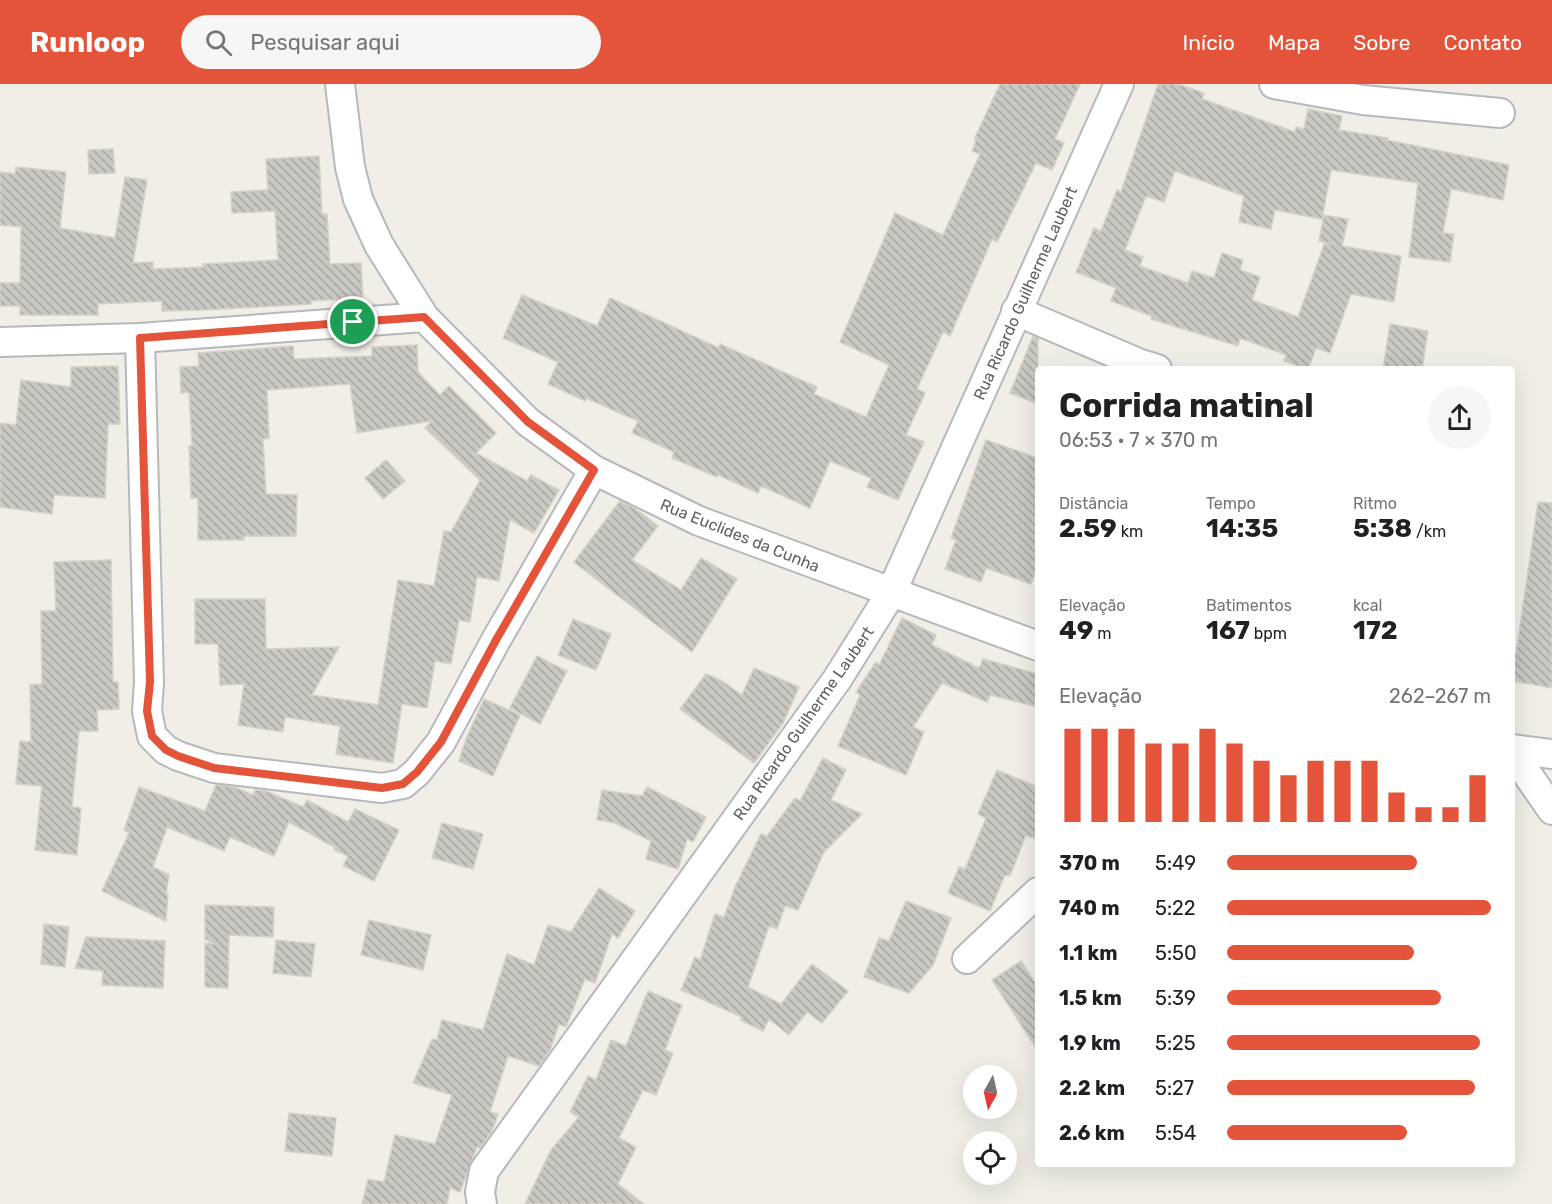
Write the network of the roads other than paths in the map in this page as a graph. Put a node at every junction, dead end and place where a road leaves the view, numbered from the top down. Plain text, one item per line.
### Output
1 (340, 84) edge
2 (1119, 84) edge
3 (1274, 84) edge
4 (1500, 113) dead end
5 (1016, 311) junction
6 (424, 317) junction
7 (140, 338) junction
8 (0, 342) edge
9 (1148, 366) edge
10 (594, 470) junction
11 (891, 593) junction
12 (1035, 645) edge
13 (1515, 750) edge
14 (1515, 754) edge
15 (1552, 754) edge
16 (1552, 810) edge
17 (1035, 895) edge
18 (968, 959) dead end
19 (482, 1204) edge

1 - 6 street, Rua Euclides da Cunha
2 - 5 street, Rua Ricardo Guilherme Laubert
3 - 4 street
5 - 9 street
5 - 11 street, Rua Ricardo Guilherme Laubert
6 - 7 street
6 - 10 street, Rua Euclides da Cunha
7 - 8 street
7 - 10 street
10 - 11 street, Rua Euclides da Cunha
11 - 12 street, Rua Euclides da Cunha
11 - 19 street, Rua Ricardo Guilherme Laubert
13 - 15 street
14 - 16 street
17 - 18 street

